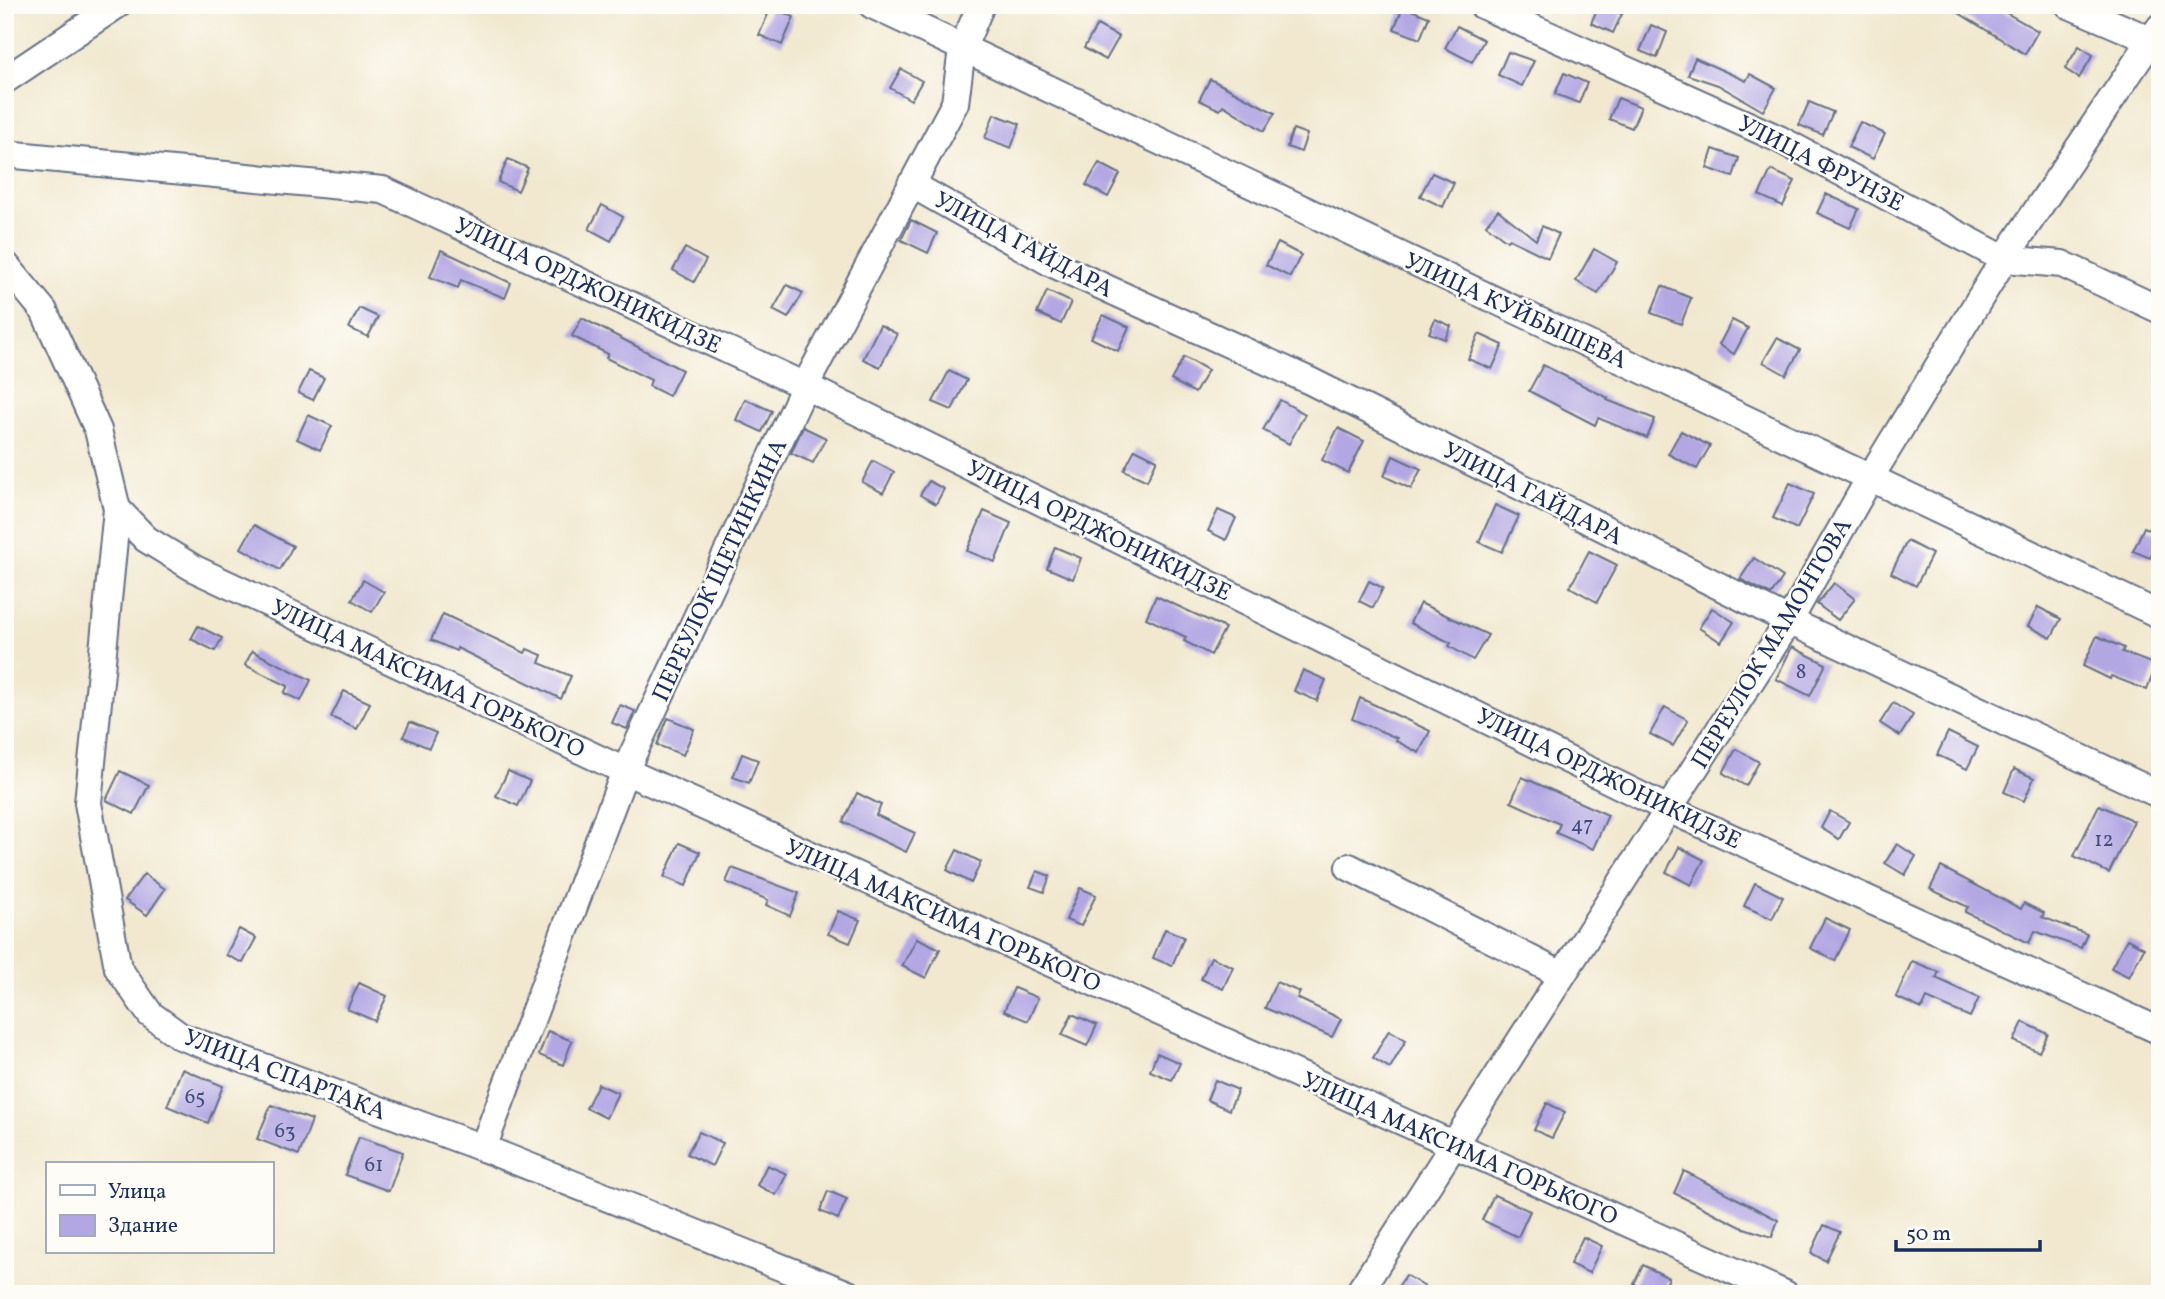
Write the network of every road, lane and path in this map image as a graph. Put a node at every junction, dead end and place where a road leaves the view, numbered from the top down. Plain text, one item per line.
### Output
1 (117, 5) edge
2 (872, 5) edge
3 (981, 5) edge
4 (1482, 5) edge
5 (2069, 5) edge
6 (2157, 37) edge
7 (961, 50) junction
8 (5, 80) edge
9 (5, 154) edge
10 (911, 184) junction
11 (2004, 259) junction
12 (5, 264) edge
13 (2160, 310) edge
14 (805, 386) junction
15 (1871, 476) junction
16 (117, 509) junction
17 (2160, 615) edge
18 (1789, 621) junction
19 (625, 771) junction
20 (2160, 795) edge
21 (1668, 809) junction
22 (1349, 867) dead end
23 (1562, 975) junction
24 (2160, 1031) edge
25 (1451, 1145) junction
26 (483, 1148) junction
27 (848, 1294) edge
28 (1358, 1294) edge
29 (1785, 1294) edge

1 - 8 street
2 - 7 street, УЛИЦА КУЙБЫШЕВА
3 - 7 street, ПЕРЕУЛОК ЩЕТИНКИНА
4 - 11 street, УЛИЦА ФРУНЗЕ
5 - 6 street
6 - 11 street, ПЕРЕУЛОК МАМОНТОВА
7 - 10 street, ПЕРЕУЛОК ЩЕТИНКИНА
7 - 15 street, УЛИЦА КУЙБЫШЕВА
9 - 14 street, УЛИЦА ОРДЖОНИКИДЗЕ
10 - 14 street, ПЕРЕУЛОК ЩЕТИНКИНА
10 - 18 street, УЛИЦА ГАЙДАРА
11 - 13 street, УЛИЦА ФРУНЗЕ
11 - 15 street, ПЕРЕУЛОК МАМОНТОВА
12 - 16 street, УЛИЦА СПАРТАКА
14 - 19 street, ПЕРЕУЛОК ЩЕТИНКИНА
14 - 21 street, УЛИЦА ОРДЖОНИКИДЗЕ
15 - 17 street, УЛИЦА КУЙБЫШЕВА
15 - 18 street, ПЕРЕУЛОК МАМОНТОВА
16 - 19 street, УЛИЦА МАКСИМА ГОРЬКОГО
16 - 26 street, УЛИЦА СПАРТАКА
18 - 20 street, УЛИЦА ГАЙДАРА
18 - 21 street, ПЕРЕУЛОК МАМОНТОВА
19 - 25 street, УЛИЦА МАКСИМА ГОРЬКОГО
19 - 26 street, ПЕРЕУЛОК ЩЕТИНКИНА
21 - 23 street, ПЕРЕУЛОК МАМОНТОВА
21 - 24 street, УЛИЦА ОРДЖОНИКИДЗЕ
22 - 23 street
23 - 25 street, ПЕРЕУЛОК МАМОНТОВА
25 - 28 street, ПЕРЕУЛОК МАМОНТОВА
25 - 29 street, УЛИЦА МАКСИМА ГОРЬКОГО
26 - 27 street, УЛИЦА СПАРТАКА

